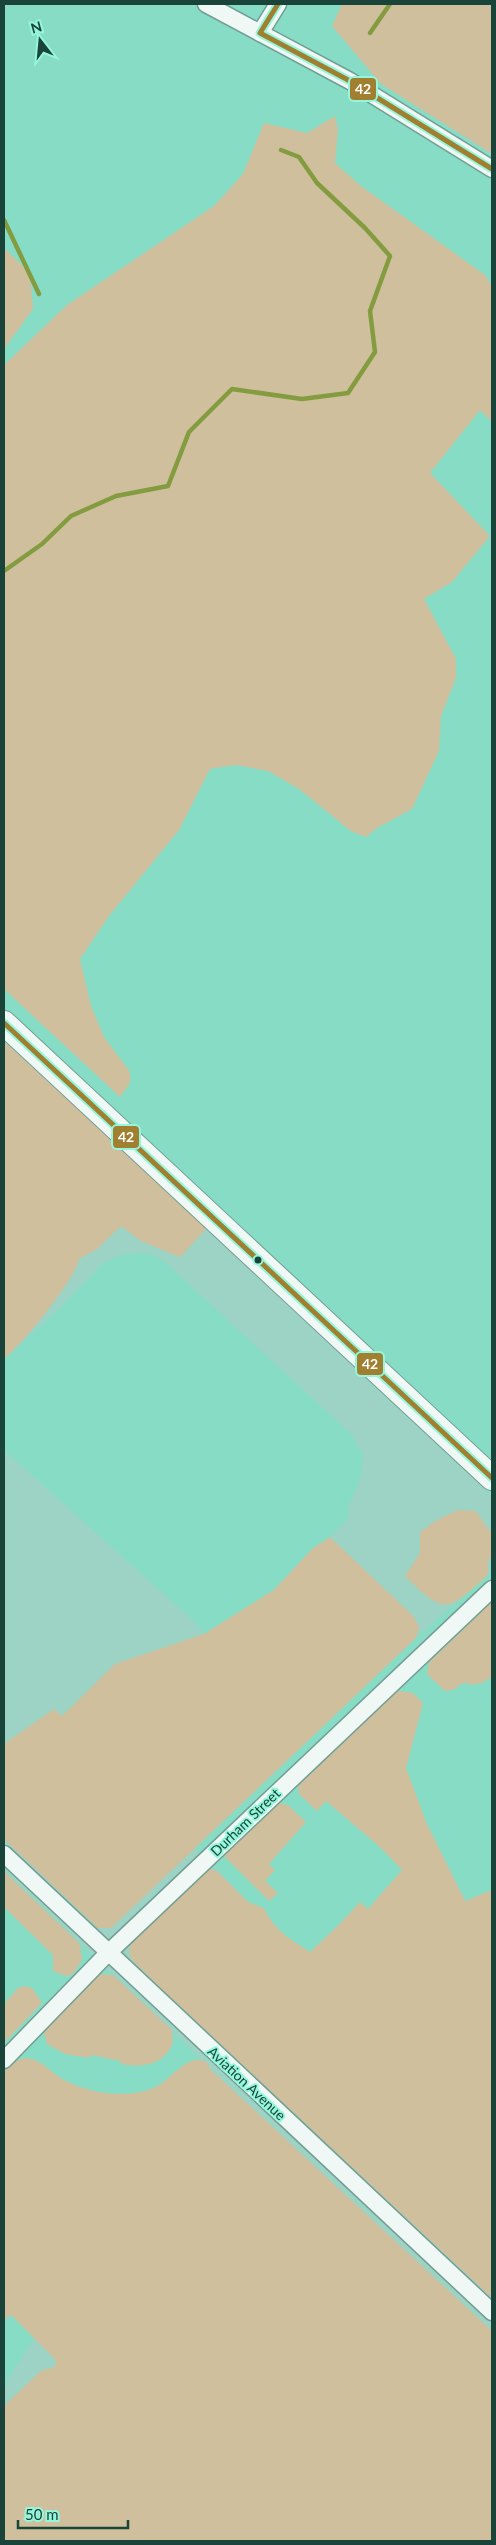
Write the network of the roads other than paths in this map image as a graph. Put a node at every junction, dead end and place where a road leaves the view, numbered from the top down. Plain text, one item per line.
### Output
1 (206, 4) edge
2 (278, 4) edge
3 (260, 33) junction
4 (492, 169) edge
5 (4, 1023) edge
6 (492, 1478) edge
7 (492, 1588) edge
8 (4, 1854) edge
9 (108, 1952) junction
10 (4, 2060) edge
11 (492, 2312) edge

1 - 3 street
2 - 3 street
3 - 4 street
5 - 6 street
7 - 9 street, Durham Street
8 - 9 street, Aviation Avenue
9 - 10 street, Durham Street
9 - 11 street, Aviation Avenue

